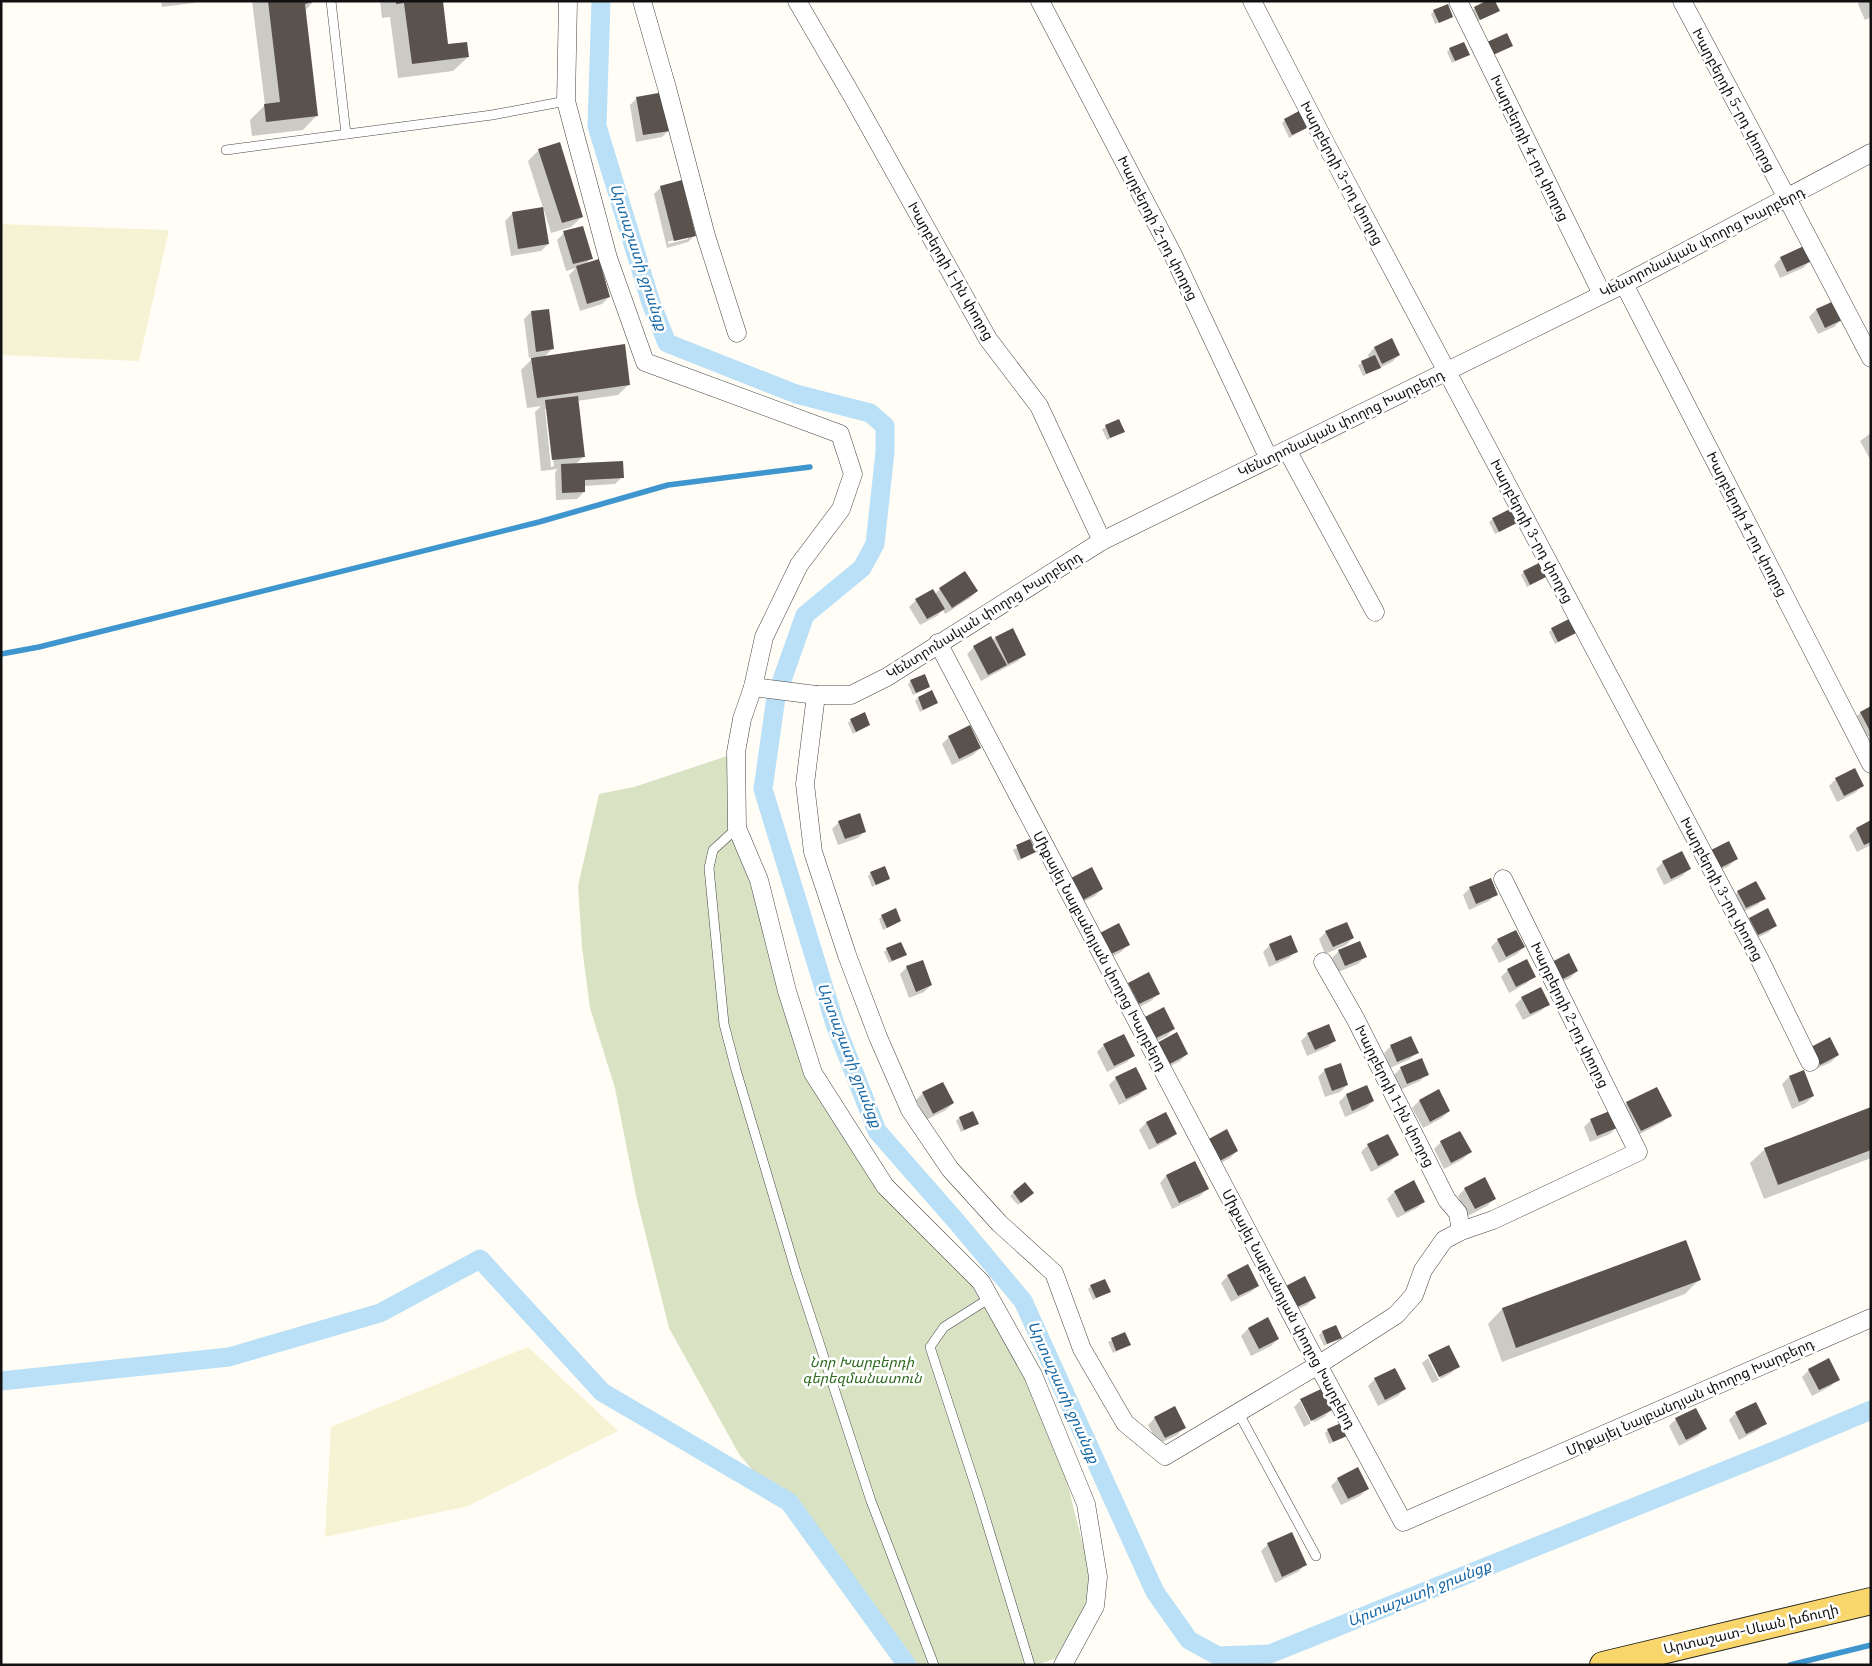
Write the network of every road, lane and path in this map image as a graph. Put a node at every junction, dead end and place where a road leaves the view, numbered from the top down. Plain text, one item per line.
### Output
1 (331, 1) edge
2 (568, 1) edge
3 (642, 1) edge
4 (796, 1) edge
5 (1040, 1) edge
6 (1252, 1) edge
7 (1458, 1) edge
8 (1682, 1) edge
9 (566, 100) junction
10 (346, 134) junction
11 (226, 150) dead end
12 (1871, 153) edge
13 (1788, 198) junction
14 (1624, 284) junction
15 (1602, 294) junction
16 (736, 333) dead end
17 (1871, 358) edge
18 (1447, 371) junction
19 (1287, 450) junction
20 (1269, 459) junction
21 (1102, 541) junction
22 (1375, 612) dead end
23 (938, 643) junction
24 (753, 687) junction
25 (816, 695) junction
26 (1871, 764) edge
27 (737, 828) junction
28 (1503, 878) dead end
29 (1323, 962) dead end
30 (1810, 1062) dead end
31 (1461, 1231) junction
32 (990, 1298) junction
33 (1871, 1318) edge
34 (1318, 1365) junction
35 (1238, 1412) junction
36 (1316, 1556) dead end
37 (1871, 1601) edge
38 (934, 1665) edge
39 (1030, 1665) edge
40 (1063, 1665) edge
41 (1603, 1665) edge

1 - 10 lane
2 - 9 street
3 - 16 street
4 - 21 street, Խարբերդի 1-ին փողոց
5 - 20 street, Խարբերդի 2-րդ փողոց
6 - 18 street, Խարբերդի 3-րդ փողոց
7 - 15 street, Խարբերդի 4-րդ փողոց
8 - 13 street, Խարբերդի 5-րդ փողոց
9 - 10 lane
9 - 24 street
10 - 11 lane
12 - 13 street, Կենտրոնական փողոց Խարբերդ
13 - 14 street, Կենտրոնական փողոց Խարբերդ
13 - 17 street, Խարբերդի 5-րդ փողոց
14 - 15 street, Կենտրոնական փողոց Խարբերդ
14 - 26 street, Խարբերդի 4-րդ փողոց
15 - 18 street, Կենտրոնական փողոց Խարբերդ
18 - 19 street, Կենտրոնական փողոց Խարբերդ
18 - 30 street, Խարբերդի 3-րդ փողոց
19 - 20 street, Կենտրոնական փողոց Խարբերդ
19 - 22 street
20 - 21 street, Կենտրոնական փողոց Խարբերդ
21 - 23 street, Կենտրոնական փողոց Խարբերդ
23 - 25 street, Կենտրոնական փողոց Խարբերդ
23 - 34 street, Միքայել Նալբանդյան փողոց Խարբերդ
24 - 25 street, Կենտրոնական փողոց Խարբերդ
24 - 27 street
25 - 35 street
27 - 32 street
27 - 38 lane
28 - 31 street, Խարբերդի 2-րդ փողոց
29 - 31 street, Խարբերդի 1-ին փողոց
31 - 34 street
32 - 39 lane
32 - 40 street
33 - 34 street, Միքայել Նալբանդյան փողոց Խարբերդ
34 - 35 street
35 - 36 lane
37 - 41 main road, Արտաշատ-Սևան խճուղի

